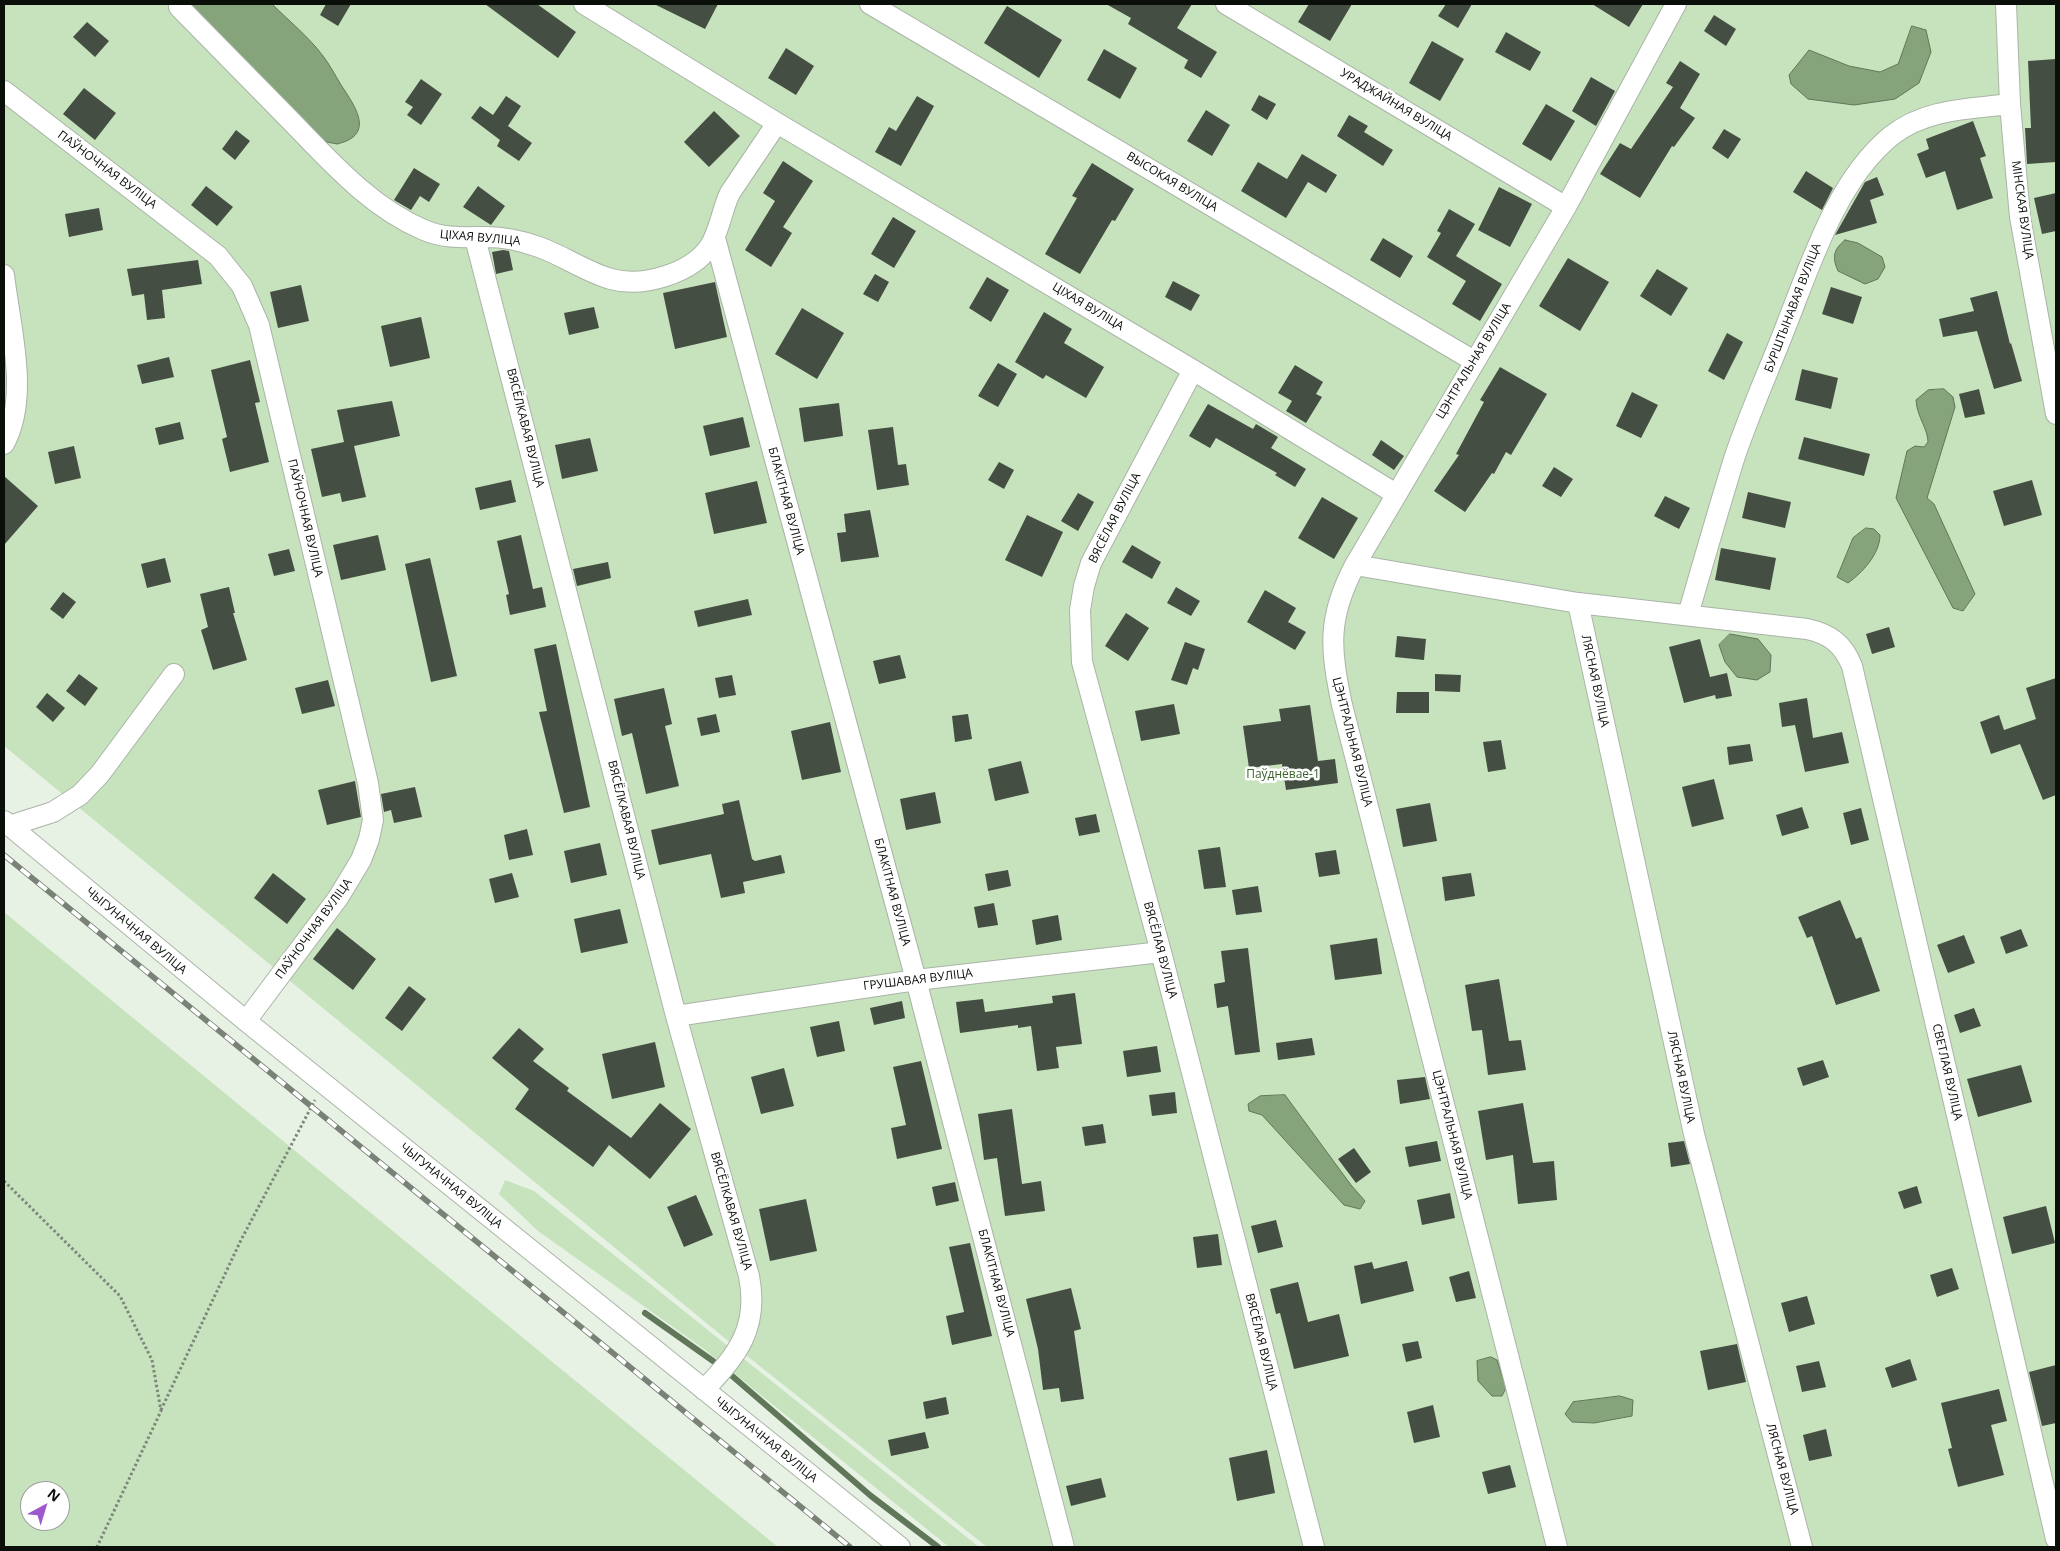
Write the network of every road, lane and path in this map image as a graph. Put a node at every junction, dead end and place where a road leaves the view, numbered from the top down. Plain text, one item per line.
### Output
1 (584, 4) edge
2 (870, 4) edge
3 (1226, 4) edge
4 (1676, 4) edge
5 (2006, 4) edge
6 (179, 7) dead end
7 (4, 91) edge
8 (2010, 104) junction
9 (777, 123) junction
10 (1566, 207) junction
11 (475, 238) junction
12 (715, 238) junction
13 (4, 275) edge
14 (1474, 361) junction
15 (1193, 370) junction
16 (2056, 414) edge
17 (4, 444) edge
18 (1396, 494) junction
19 (1355, 564) junction
20 (1578, 602) junction
21 (1688, 614) junction
22 (174, 674) dead end
23 (6, 823) edge
24 (1161, 952) junction
25 (916, 980) junction
26 (676, 1016) junction
27 (246, 1021) junction
28 (324, 1084) junction
29 (4, 1181) edge
30 (704, 1390) junction
31 (161, 1411) junction
32 (2056, 1539) edge
33 (97, 1547) edge
34 (900, 1547) edge
35 (1064, 1547) edge
36 (1314, 1547) edge
37 (1557, 1547) edge
38 (1802, 1547) edge

1 - 9 lane, ЦІХАЯ ВУЛІЦА
2 - 14 lane, ВЫСОКАЯ ВУЛІЦА
3 - 10 lane, УРАДЖАЙНАЯ ВУЛІЦА
4 - 10 lane, ЦЭНТРАЛЬНАЯ ВУЛІЦА
5 - 8 lane, МІНСКАЯ ВУЛІЦА
6 - 11 lane, ЦІХАЯ ВУЛІЦА
7 - 27 lane, ПАЎНОЧНАЯ ВУЛІЦА
8 - 16 lane, МІНСКАЯ ВУЛІЦА
8 - 21 lane, БУРШТЫНАВАЯ ВУЛІЦА
9 - 12 lane, ЦІХАЯ ВУЛІЦА
9 - 15 lane, ЦІХАЯ ВУЛІЦА
10 - 14 lane, ЦЭНТРАЛЬНАЯ ВУЛІЦА
11 - 12 lane, ЦІХАЯ ВУЛІЦА
11 - 26 lane, ВЯСЁЛКАВАЯ ВУЛІЦА
12 - 25 lane, БЛАКІТНАЯ ВУЛІЦА
13 - 17 lane
14 - 18 lane, ЦЭНТРАЛЬНАЯ ВУЛІЦА
15 - 18 lane, ЦІХАЯ ВУЛІЦА
15 - 24 lane, ВЯСЁЛАЯ ВУЛІЦА
18 - 19 lane, ЦЭНТРАЛЬНАЯ ВУЛІЦА
19 - 20 lane, СВЕТЛАЯ ВУЛІЦА
19 - 37 lane, ЦЭНТРАЛЬНАЯ ВУЛІЦА
20 - 21 lane, СВЕТЛАЯ ВУЛІЦА
20 - 38 lane, ЛЯСНАЯ ВУЛІЦА
21 - 32 lane, СВЕТЛАЯ ВУЛІЦА
22 - 23 lane
23 - 27 lane, ЧЫГУНАЧНАЯ ВУЛІЦА
24 - 25 lane, ГРУШАВАЯ ВУЛІЦА
24 - 36 lane, ВЯСЁЛАЯ ВУЛІЦА
25 - 26 lane, ГРУШАВАЯ ВУЛІЦА
25 - 35 lane, БЛАКІТНАЯ ВУЛІЦА
26 - 30 lane, ВЯСЁЛКАВАЯ ВУЛІЦА
27 - 28 lane, ЧЫГУНАЧНАЯ ВУЛІЦА
28 - 30 lane, ЧЫГУНАЧНАЯ ВУЛІЦА
28 - 31 path
29 - 31 path
30 - 34 lane, ЧЫГУНАЧНАЯ ВУЛІЦА
31 - 33 path

